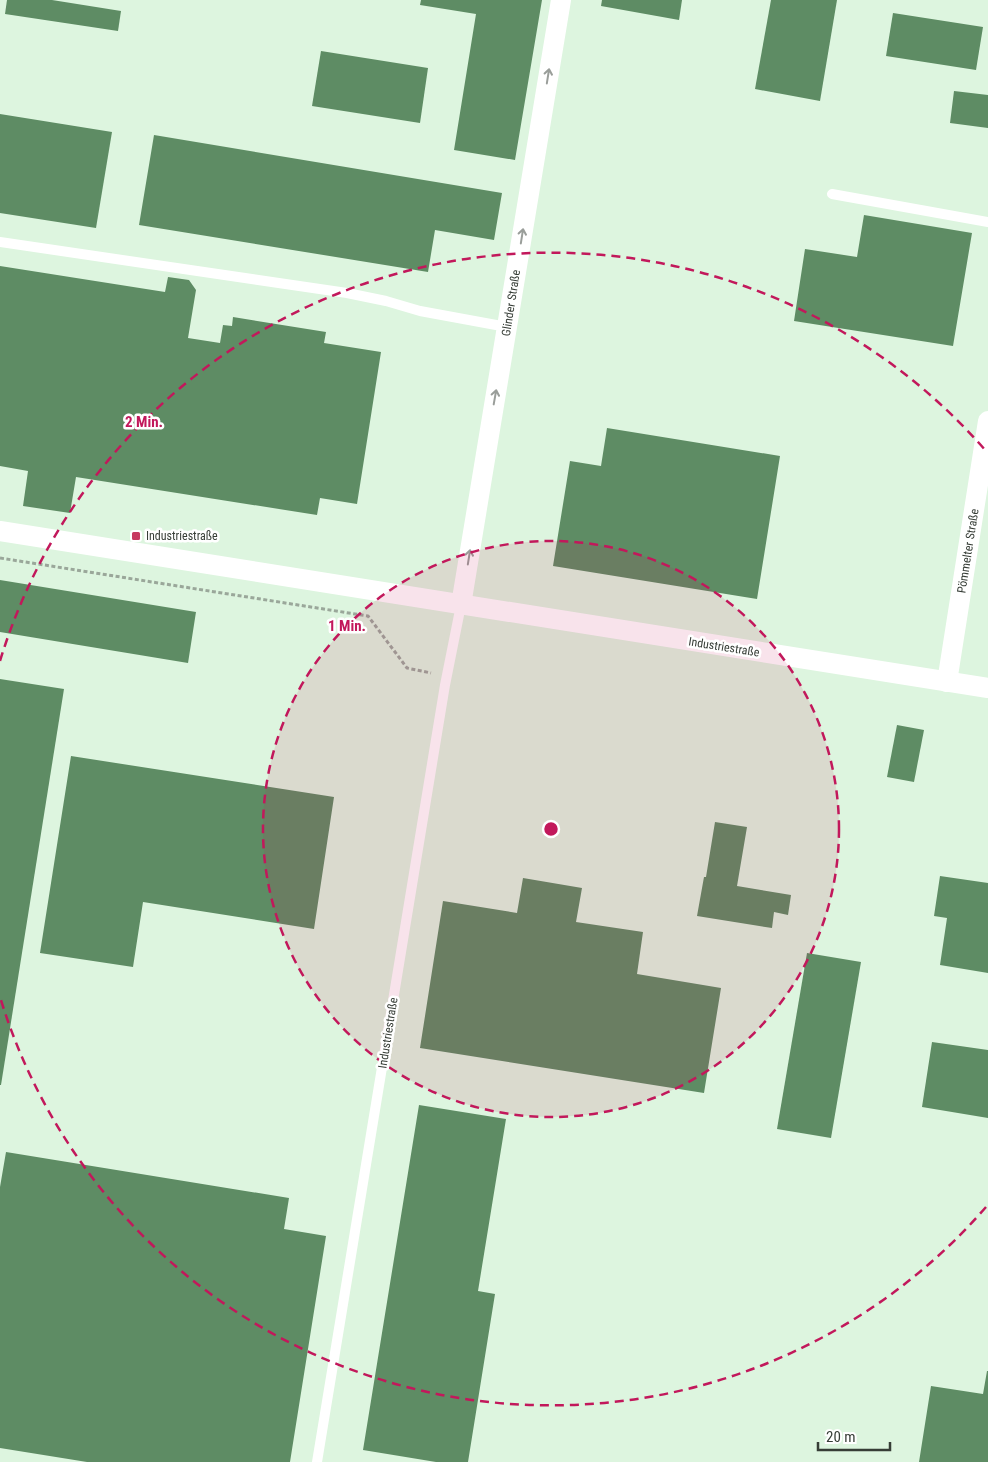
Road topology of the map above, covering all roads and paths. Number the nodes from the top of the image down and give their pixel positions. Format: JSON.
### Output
{"nodes":[{"id":1,"x":561,"y":0,"type":"edge"},
{"id":2,"x":832,"y":194,"type":"dead end"},
{"id":3,"x":988,"y":222,"type":"edge"},
{"id":4,"x":0,"y":242,"type":"edge"},
{"id":5,"x":507,"y":327,"type":"junction"},
{"id":6,"x":988,"y":421,"type":"edge"},
{"id":7,"x":0,"y":532,"type":"edge"},
{"id":8,"x":0,"y":558,"type":"edge"},
{"id":9,"x":461,"y":605,"type":"junction"},
{"id":10,"x":447,"y":676,"type":"junction"},
{"id":11,"x":947,"y":682,"type":"junction"},
{"id":12,"x":988,"y":688,"type":"edge"},
{"id":13,"x":317,"y":1462,"type":"edge"}],
"edges":[{"from":5,"to":1,"type":"street","name":"Glinder Straße","one_way":true},
{"from":2,"to":3,"type":"lane"},
{"from":4,"to":5,"type":"lane"},
{"from":9,"to":5,"type":"street","name":"Glinder Straße","one_way":true},
{"from":6,"to":11,"type":"street","name":"Pömmelter Straße"},
{"from":7,"to":9,"type":"street","name":"Industriestraße"},
{"from":8,"to":10,"type":"path"},
{"from":9,"to":10,"type":"lane","name":"Industriestraße"},
{"from":9,"to":11,"type":"street","name":"Industriestraße"},
{"from":10,"to":13,"type":"lane","name":"Industriestraße"},
{"from":11,"to":12,"type":"street","name":"Industriestraße"}]}
